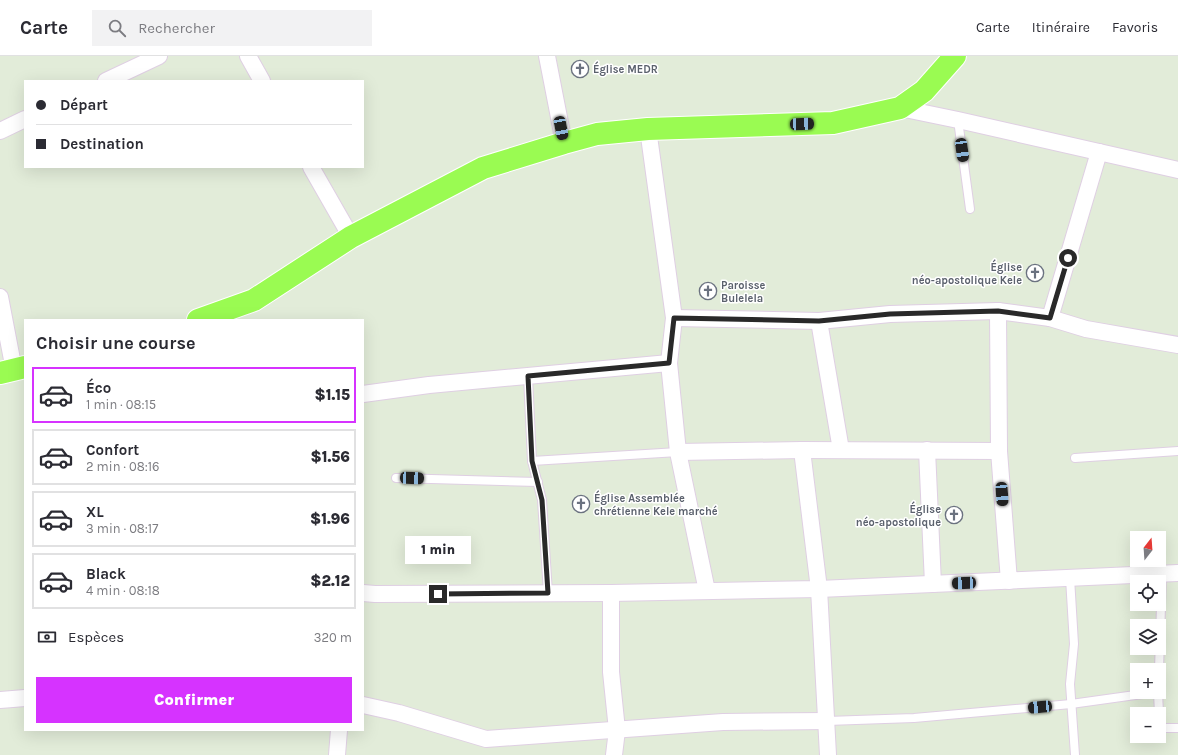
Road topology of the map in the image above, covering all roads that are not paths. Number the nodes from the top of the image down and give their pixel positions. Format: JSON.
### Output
{"nodes":[{"id":1,"x":159,"y":56,"type":"edge"},
{"id":2,"x":248,"y":56,"type":"edge"},
{"id":3,"x":547,"y":56,"type":"edge"},
{"id":4,"x":955,"y":56,"type":"edge"},
{"id":5,"x":108,"y":80,"type":"edge"},
{"id":6,"x":261,"y":80,"type":"edge"},
{"id":7,"x":900,"y":108,"type":"junction"},
{"id":8,"x":24,"y":119,"type":"edge"},
{"id":9,"x":958,"y":120,"type":"junction"},
{"id":10,"x":648,"y":129,"type":"junction"},
{"id":11,"x":0,"y":131,"type":"edge"},
{"id":12,"x":564,"y":143,"type":"junction"},
{"id":13,"x":1099,"y":152,"type":"junction"},
{"id":14,"x":312,"y":168,"type":"edge"},
{"id":15,"x":1178,"y":170,"type":"edge"},
{"id":16,"x":970,"y":210,"type":"dead end"},
{"id":17,"x":351,"y":237,"type":"junction"},
{"id":18,"x":0,"y":297,"type":"edge"},
{"id":19,"x":998,"y":311,"type":"junction"},
{"id":20,"x":674,"y":318,"type":"junction"},
{"id":21,"x":1050,"y":318,"type":"junction"},
{"id":22,"x":201,"y":319,"type":"edge"},
{"id":23,"x":819,"y":321,"type":"junction"},
{"id":24,"x":1178,"y":345,"type":"edge"},
{"id":25,"x":669,"y":363,"type":"junction"},
{"id":26,"x":13,"y":370,"type":"edge"},
{"id":27,"x":528,"y":376,"type":"junction"},
{"id":28,"x":364,"y":394,"type":"edge"},
{"id":29,"x":802,"y":450,"type":"junction"},
{"id":30,"x":841,"y":450,"type":"junction"},
{"id":31,"x":927,"y":450,"type":"junction"},
{"id":32,"x":999,"y":451,"type":"junction"},
{"id":33,"x":1178,"y":451,"type":"edge"},
{"id":34,"x":678,"y":452,"type":"junction"},
{"id":35,"x":1075,"y":458,"type":"dead end"},
{"id":36,"x":532,"y":461,"type":"junction"},
{"id":37,"x":396,"y":478,"type":"dead end"},
{"id":38,"x":538,"y":482,"type":"junction"},
{"id":39,"x":1178,"y":572,"type":"edge"},
{"id":40,"x":1162,"y":573,"type":"junction"},
{"id":41,"x":1070,"y":578,"type":"junction"},
{"id":42,"x":1009,"y":581,"type":"junction"},
{"id":43,"x":933,"y":584,"type":"junction"},
{"id":44,"x":819,"y":589,"type":"junction"},
{"id":45,"x":707,"y":591,"type":"junction"},
{"id":46,"x":364,"y":593,"type":"edge"},
{"id":47,"x":548,"y":593,"type":"junction"},
{"id":48,"x":611,"y":593,"type":"junction"},
{"id":49,"x":1159,"y":663,"type":"edge"},
{"id":50,"x":1130,"y":696,"type":"edge"},
{"id":51,"x":24,"y":698,"type":"edge"},
{"id":52,"x":0,"y":700,"type":"edge"},
{"id":53,"x":1071,"y":704,"type":"junction"},
{"id":54,"x":364,"y":705,"type":"edge"},
{"id":55,"x":827,"y":721,"type":"junction"},
{"id":56,"x":1166,"y":728,"type":"edge"},
{"id":57,"x":1178,"y":728,"type":"edge"},
{"id":58,"x":616,"y":730,"type":"junction"},
{"id":59,"x":339,"y":731,"type":"edge"},
{"id":60,"x":337,"y":755,"type":"edge"},
{"id":61,"x":614,"y":755,"type":"edge"},
{"id":62,"x":828,"y":755,"type":"edge"},
{"id":63,"x":1075,"y":755,"type":"edge"}],
"edges":[{"from":1,"to":5,"type":"street"},
{"from":2,"to":6,"type":"street"},
{"from":3,"to":12,"type":"street"},
{"from":4,"to":7,"type":"highway"},
{"from":7,"to":9,"type":"street"},
{"from":7,"to":10,"type":"highway"},
{"from":8,"to":11,"type":"street"},
{"from":9,"to":13,"type":"street"},
{"from":9,"to":16,"type":"lane"},
{"from":10,"to":12,"type":"highway"},
{"from":10,"to":20,"type":"street"},
{"from":12,"to":17,"type":"highway"},
{"from":13,"to":15,"type":"street"},
{"from":13,"to":21,"type":"street"},
{"from":14,"to":17,"type":"street"},
{"from":17,"to":22,"type":"highway"},
{"from":18,"to":26,"type":"street"},
{"from":19,"to":21,"type":"street"},
{"from":19,"to":23,"type":"street"},
{"from":19,"to":32,"type":"street"},
{"from":20,"to":23,"type":"street"},
{"from":20,"to":25,"type":"street"},
{"from":21,"to":24,"type":"street"},
{"from":23,"to":30,"type":"street"},
{"from":25,"to":27,"type":"street"},
{"from":25,"to":34,"type":"street"},
{"from":27,"to":28,"type":"street"},
{"from":27,"to":36,"type":"lane"},
{"from":29,"to":30,"type":"street"},
{"from":29,"to":34,"type":"street"},
{"from":29,"to":44,"type":"street"},
{"from":30,"to":31,"type":"street"},
{"from":31,"to":32,"type":"street"},
{"from":31,"to":43,"type":"street"},
{"from":32,"to":42,"type":"street"},
{"from":33,"to":35,"type":"lane"},
{"from":34,"to":36,"type":"lane"},
{"from":34,"to":45,"type":"street"},
{"from":36,"to":38,"type":"lane"},
{"from":37,"to":38,"type":"lane"},
{"from":38,"to":47,"type":"lane"},
{"from":39,"to":40,"type":"street"},
{"from":40,"to":41,"type":"street"},
{"from":40,"to":49,"type":"lane"},
{"from":41,"to":42,"type":"street"},
{"from":41,"to":53,"type":"lane"},
{"from":42,"to":43,"type":"street"},
{"from":43,"to":44,"type":"street"},
{"from":44,"to":45,"type":"street"},
{"from":44,"to":55,"type":"street"},
{"from":45,"to":48,"type":"street"},
{"from":46,"to":47,"type":"street"},
{"from":47,"to":48,"type":"street"},
{"from":48,"to":58,"type":"street"},
{"from":50,"to":53,"type":"lane"},
{"from":51,"to":52,"type":"street"},
{"from":53,"to":55,"type":"lane"},
{"from":53,"to":63,"type":"lane"},
{"from":54,"to":58,"type":"street"},
{"from":55,"to":58,"type":"street"},
{"from":55,"to":62,"type":"street"},
{"from":56,"to":57,"type":"lane"},
{"from":58,"to":61,"type":"street"},
{"from":59,"to":60,"type":"street"}]}
